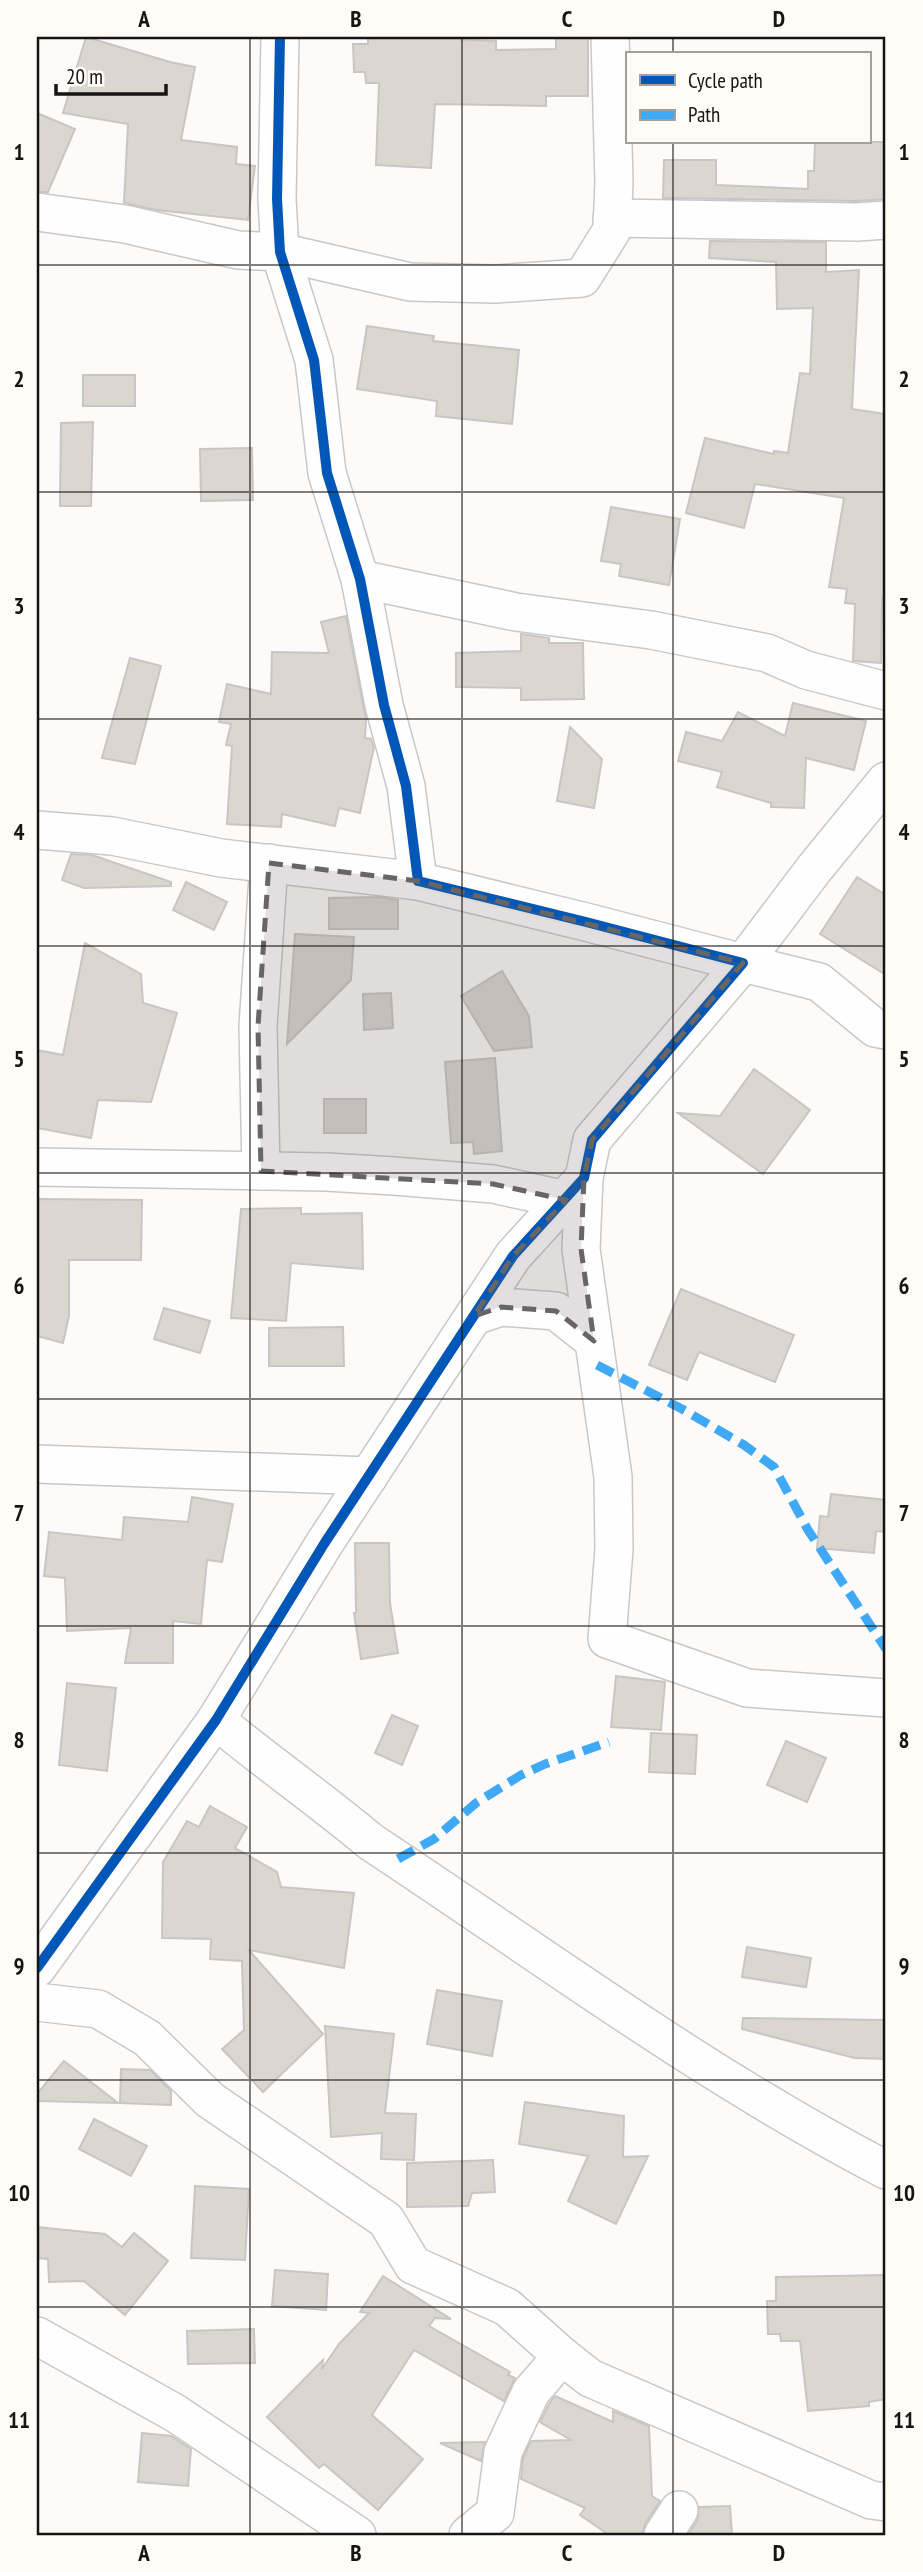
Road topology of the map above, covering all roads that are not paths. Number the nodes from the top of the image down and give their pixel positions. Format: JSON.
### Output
{"nodes":[{"id":1,"x":280,"y":37,"type":"edge"},
{"id":2,"x":610,"y":37,"type":"edge"},
{"id":3,"x":37,"y":212,"type":"edge"},
{"id":4,"x":612,"y":218,"type":"junction"},
{"id":5,"x":886,"y":220,"type":"edge"},
{"id":6,"x":280,"y":253,"type":"junction"},
{"id":7,"x":360,"y":579,"type":"junction"},
{"id":8,"x":886,"y":691,"type":"edge"},
{"id":9,"x":886,"y":780,"type":"edge"},
{"id":10,"x":37,"y":830,"type":"edge"},
{"id":11,"x":269,"y":863,"type":"junction"},
{"id":12,"x":418,"y":881,"type":"junction"},
{"id":13,"x":743,"y":963,"type":"junction"},
{"id":14,"x":886,"y":1030,"type":"edge"},
{"id":15,"x":37,"y":1167,"type":"edge"},
{"id":16,"x":261,"y":1171,"type":"junction"},
{"id":17,"x":575,"y":1189,"type":"junction"},
{"id":18,"x":474,"y":1316,"type":"junction"},
{"id":19,"x":594,"y":1341,"type":"junction"},
{"id":20,"x":37,"y":1464,"type":"edge"},
{"id":21,"x":369,"y":1476,"type":"junction"},
{"id":22,"x":886,"y":1698,"type":"edge"},
{"id":23,"x":216,"y":1720,"type":"junction"},
{"id":24,"x":37,"y":1968,"type":"edge"},
{"id":25,"x":37,"y":2002,"type":"edge"},
{"id":26,"x":886,"y":2170,"type":"edge"},
{"id":27,"x":37,"y":2336,"type":"edge"},
{"id":28,"x":562,"y":2356,"type":"junction"},
{"id":29,"x":886,"y":2502,"type":"edge"},
{"id":30,"x":357,"y":2535,"type":"edge"},
{"id":31,"x":468,"y":2535,"type":"edge"}],
"edges":[{"from":1,"to":6,"type":"street"},
{"from":2,"to":4,"type":"street"},
{"from":3,"to":6,"type":"street"},
{"from":4,"to":5,"type":"street"},
{"from":4,"to":6,"type":"street"},
{"from":6,"to":7,"type":"street"},
{"from":7,"to":8,"type":"street"},
{"from":7,"to":12,"type":"street"},
{"from":9,"to":13,"type":"street"},
{"from":10,"to":11,"type":"street"},
{"from":11,"to":12,"type":"street"},
{"from":11,"to":16,"type":"street"},
{"from":12,"to":13,"type":"street"},
{"from":13,"to":14,"type":"street"},
{"from":13,"to":17,"type":"street"},
{"from":15,"to":16,"type":"street"},
{"from":16,"to":17,"type":"street"},
{"from":17,"to":18,"type":"street"},
{"from":17,"to":19,"type":"street"},
{"from":18,"to":19,"type":"street"},
{"from":18,"to":21,"type":"street"},
{"from":19,"to":22,"type":"street"},
{"from":20,"to":21,"type":"street"},
{"from":21,"to":23,"type":"street"},
{"from":23,"to":24,"type":"street"},
{"from":23,"to":26,"type":"street"},
{"from":25,"to":28,"type":"street"},
{"from":27,"to":30,"type":"street"},
{"from":28,"to":29,"type":"street"},
{"from":28,"to":31,"type":"street"}]}
